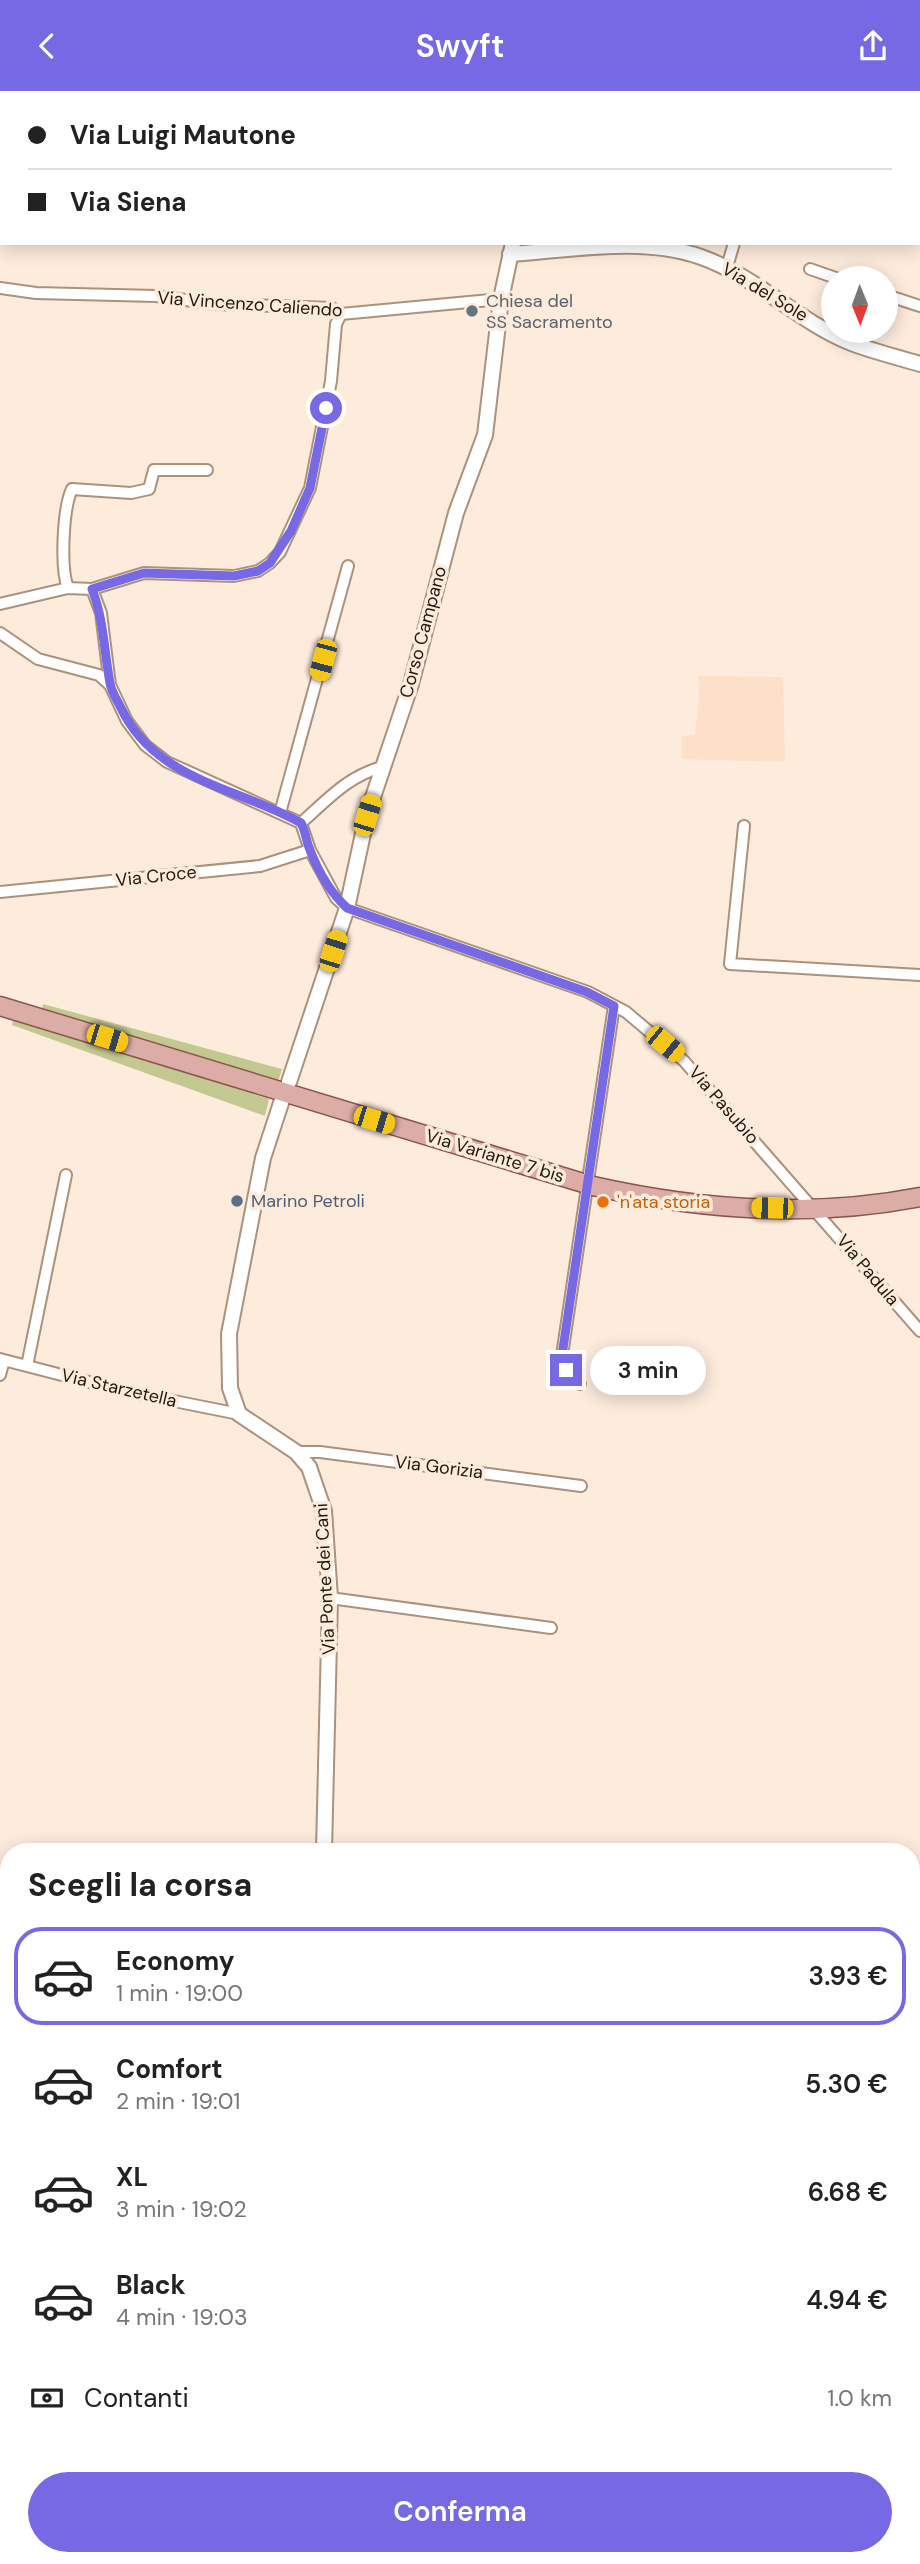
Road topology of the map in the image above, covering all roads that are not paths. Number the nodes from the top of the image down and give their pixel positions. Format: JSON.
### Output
{"nodes":[{"id":1,"x":616,"y":245,"type":"edge"},
{"id":2,"x":733,"y":245,"type":"edge"},
{"id":3,"x":512,"y":249,"type":"edge"},
{"id":4,"x":727,"y":267,"type":"junction"},
{"id":5,"x":810,"y":269,"type":"dead end"},
{"id":6,"x":821,"y":273,"type":"edge"},
{"id":7,"x":0,"y":288,"type":"edge"},
{"id":8,"x":501,"y":299,"type":"junction"},
{"id":9,"x":898,"y":299,"type":"edge"},
{"id":10,"x":920,"y":306,"type":"edge"},
{"id":11,"x":341,"y":314,"type":"junction"},
{"id":12,"x":920,"y":364,"type":"edge"},
{"id":13,"x":207,"y":470,"type":"dead end"},
{"id":14,"x":348,"y":566,"type":"dead end"},
{"id":15,"x":68,"y":588,"type":"junction"},
{"id":16,"x":92,"y":589,"type":"junction"},
{"id":17,"x":0,"y":604,"type":"edge"},
{"id":18,"x":0,"y":633,"type":"edge"},
{"id":19,"x":110,"y":685,"type":"junction"},
{"id":20,"x":382,"y":767,"type":"junction"},
{"id":21,"x":281,"y":813,"type":"junction"},
{"id":22,"x":301,"y":823,"type":"junction"},
{"id":23,"x":744,"y":826,"type":"dead end"},
{"id":24,"x":310,"y":850,"type":"junction"},
{"id":25,"x":0,"y":893,"type":"edge"},
{"id":26,"x":347,"y":908,"type":"junction"},
{"id":27,"x":920,"y":975,"type":"edge"},
{"id":28,"x":0,"y":1006,"type":"edge"},
{"id":29,"x":614,"y":1006,"type":"junction"},
{"id":30,"x":289,"y":1083,"type":"dead end"},
{"id":31,"x":282,"y":1100,"type":"dead end"},
{"id":32,"x":66,"y":1175,"type":"dead end"},
{"id":33,"x":588,"y":1185,"type":"junction"},
{"id":34,"x":920,"y":1196,"type":"edge"},
{"id":35,"x":816,"y":1209,"type":"junction"},
{"id":36,"x":920,"y":1331,"type":"edge"},
{"id":37,"x":2,"y":1360,"type":"edge"},
{"id":38,"x":26,"y":1366,"type":"junction"},
{"id":39,"x":0,"y":1375,"type":"edge"},
{"id":40,"x":580,"y":1384,"type":"dead end"},
{"id":41,"x":239,"y":1414,"type":"junction"},
{"id":42,"x":296,"y":1452,"type":"junction"},
{"id":43,"x":582,"y":1486,"type":"dead end"},
{"id":44,"x":330,"y":1598,"type":"junction"},
{"id":45,"x":551,"y":1628,"type":"dead end"},
{"id":46,"x":325,"y":1843,"type":"edge"}],
"edges":[{"from":1,"to":3,"type":"street","name":"Via del Sole"},
{"from":1,"to":4,"type":"street","name":"Via del Sole"},
{"from":2,"to":4,"type":"street"},
{"from":3,"to":8,"type":"street","name":"Corso Campano"},
{"from":4,"to":12,"type":"street","name":"Via del Sole"},
{"from":5,"to":6,"type":"street"},
{"from":7,"to":11,"type":"street","name":"Via Vincenzo Caliendo"},
{"from":8,"to":11,"type":"street","name":"Via Vincenzo Caliendo"},
{"from":8,"to":20,"type":"street","name":"Corso Campano"},
{"from":9,"to":10,"type":"street"},
{"from":11,"to":16,"type":"street"},
{"from":13,"to":15,"type":"street"},
{"from":14,"to":21,"type":"street"},
{"from":15,"to":16,"type":"street"},
{"from":15,"to":17,"type":"street"},
{"from":16,"to":19,"type":"street"},
{"from":18,"to":19,"type":"street"},
{"from":19,"to":21,"type":"street"},
{"from":20,"to":22,"type":"street"},
{"from":20,"to":26,"type":"street","name":"Corso Campano"},
{"from":21,"to":22,"type":"street"},
{"from":22,"to":24,"type":"street"},
{"from":23,"to":27,"type":"street"},
{"from":24,"to":25,"type":"street","name":"Via Croce"},
{"from":24,"to":26,"type":"street"},
{"from":26,"to":29,"type":"street","name":"Via Pasubio"},
{"from":26,"to":30,"type":"street","name":"Corso Campano"},
{"from":28,"to":33,"type":"main road","name":"Via Variante 7 bis"},
{"from":29,"to":33,"type":"street"},
{"from":29,"to":35,"type":"street","name":"Via Pasubio"},
{"from":31,"to":41,"type":"street"},
{"from":32,"to":38,"type":"street"},
{"from":33,"to":35,"type":"main road","name":"Via Variante 7 bis"},
{"from":33,"to":40,"type":"street"},
{"from":34,"to":35,"type":"main road","name":"Via Variante 7 bis"},
{"from":35,"to":36,"type":"street","name":"Via Padula"},
{"from":37,"to":38,"type":"street","name":"Via Starzetella"},
{"from":37,"to":39,"type":"street"},
{"from":38,"to":41,"type":"street","name":"Via Starzetella"},
{"from":41,"to":42,"type":"street","name":"Via Ponte dei Cani"},
{"from":42,"to":43,"type":"street","name":"Via Gorizia"},
{"from":42,"to":44,"type":"street","name":"Via Ponte dei Cani"},
{"from":44,"to":45,"type":"street"},
{"from":44,"to":46,"type":"street","name":"Via Ponte dei Cani"}]}
